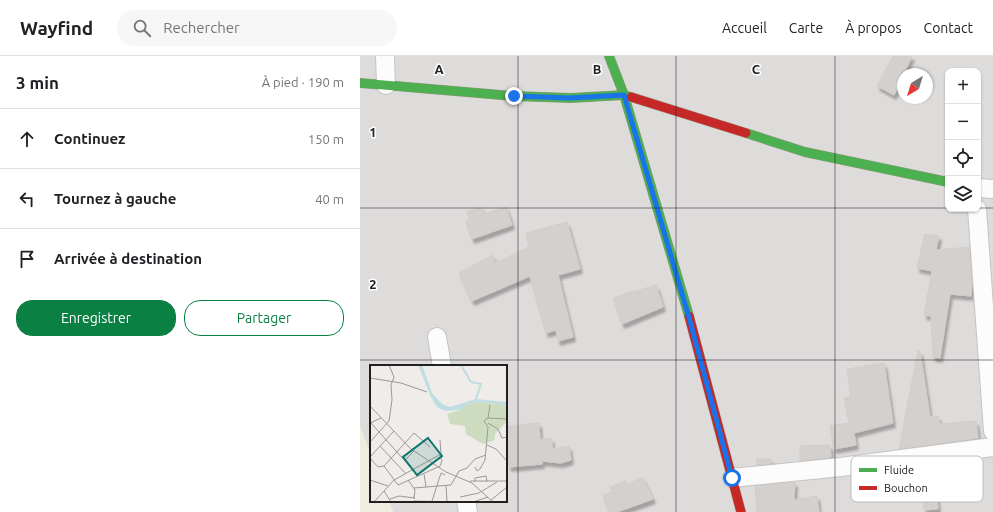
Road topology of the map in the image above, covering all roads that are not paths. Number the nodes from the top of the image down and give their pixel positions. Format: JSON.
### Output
{"nodes":[{"id":1,"x":385,"y":56,"type":"edge"},
{"id":2,"x":609,"y":56,"type":"edge"},
{"id":3,"x":360,"y":83,"type":"edge"},
{"id":4,"x":386,"y":85,"type":"junction"},
{"id":5,"x":624,"y":95,"type":"junction"},
{"id":6,"x":945,"y":181,"type":"edge"},
{"id":7,"x":981,"y":188,"type":"edge"},
{"id":8,"x":993,"y":189,"type":"edge"},
{"id":9,"x":977,"y":212,"type":"edge"},
{"id":10,"x":437,"y":336,"type":"dead end"},
{"id":11,"x":442,"y":365,"type":"edge"},
{"id":12,"x":993,"y":431,"type":"edge"},
{"id":13,"x":993,"y":447,"type":"edge"},
{"id":14,"x":925,"y":456,"type":"edge"},
{"id":15,"x":851,"y":466,"type":"edge"},
{"id":16,"x":732,"y":478,"type":"junction"},
{"id":17,"x":466,"y":502,"type":"edge"},
{"id":18,"x":468,"y":512,"type":"edge"},
{"id":19,"x":741,"y":512,"type":"edge"}],
"edges":[{"from":1,"to":4,"type":"street"},
{"from":2,"to":5,"type":"street"},
{"from":3,"to":4,"type":"street"},
{"from":4,"to":5,"type":"street"},
{"from":5,"to":6,"type":"street"},
{"from":5,"to":16,"type":"street"},
{"from":7,"to":8,"type":"street"},
{"from":9,"to":12,"type":"street"},
{"from":10,"to":11,"type":"street"},
{"from":13,"to":14,"type":"street"},
{"from":15,"to":16,"type":"street"},
{"from":16,"to":19,"type":"street"},
{"from":17,"to":18,"type":"street"}]}
